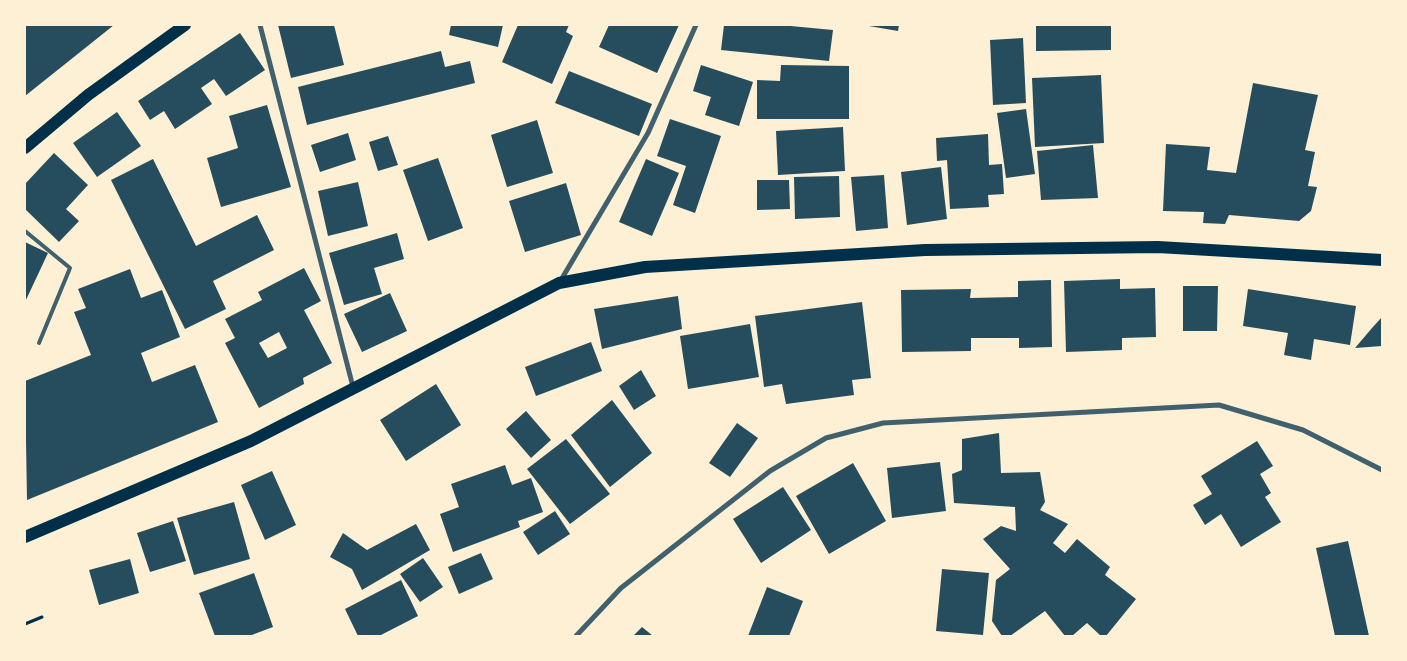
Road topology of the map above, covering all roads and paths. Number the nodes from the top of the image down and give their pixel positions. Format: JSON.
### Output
{"nodes":[{"id":1,"x":185,"y":25,"type":"edge"},
{"id":2,"x":260,"y":25,"type":"edge"},
{"id":3,"x":696,"y":25,"type":"edge"},
{"id":4,"x":25,"y":148,"type":"edge"},
{"id":5,"x":25,"y":231,"type":"edge"},
{"id":6,"x":1382,"y":260,"type":"edge"},
{"id":7,"x":559,"y":283,"type":"junction"},
{"id":8,"x":39,"y":342,"type":"dead end"},
{"id":9,"x":353,"y":388,"type":"junction"},
{"id":10,"x":1382,"y":470,"type":"edge"},
{"id":11,"x":25,"y":536,"type":"edge"},
{"id":12,"x":42,"y":617,"type":"dead end"},
{"id":13,"x":25,"y":624,"type":"edge"},
{"id":14,"x":576,"y":636,"type":"edge"}],
"edges":[{"from":1,"to":4,"type":"main road"},
{"from":2,"to":9,"type":"street"},
{"from":3,"to":7,"type":"street"},
{"from":5,"to":8,"type":"lane"},
{"from":6,"to":7,"type":"main road"},
{"from":7,"to":9,"type":"main road"},
{"from":9,"to":11,"type":"main road"},
{"from":10,"to":14,"type":"street"},
{"from":12,"to":13,"type":"path"}]}
